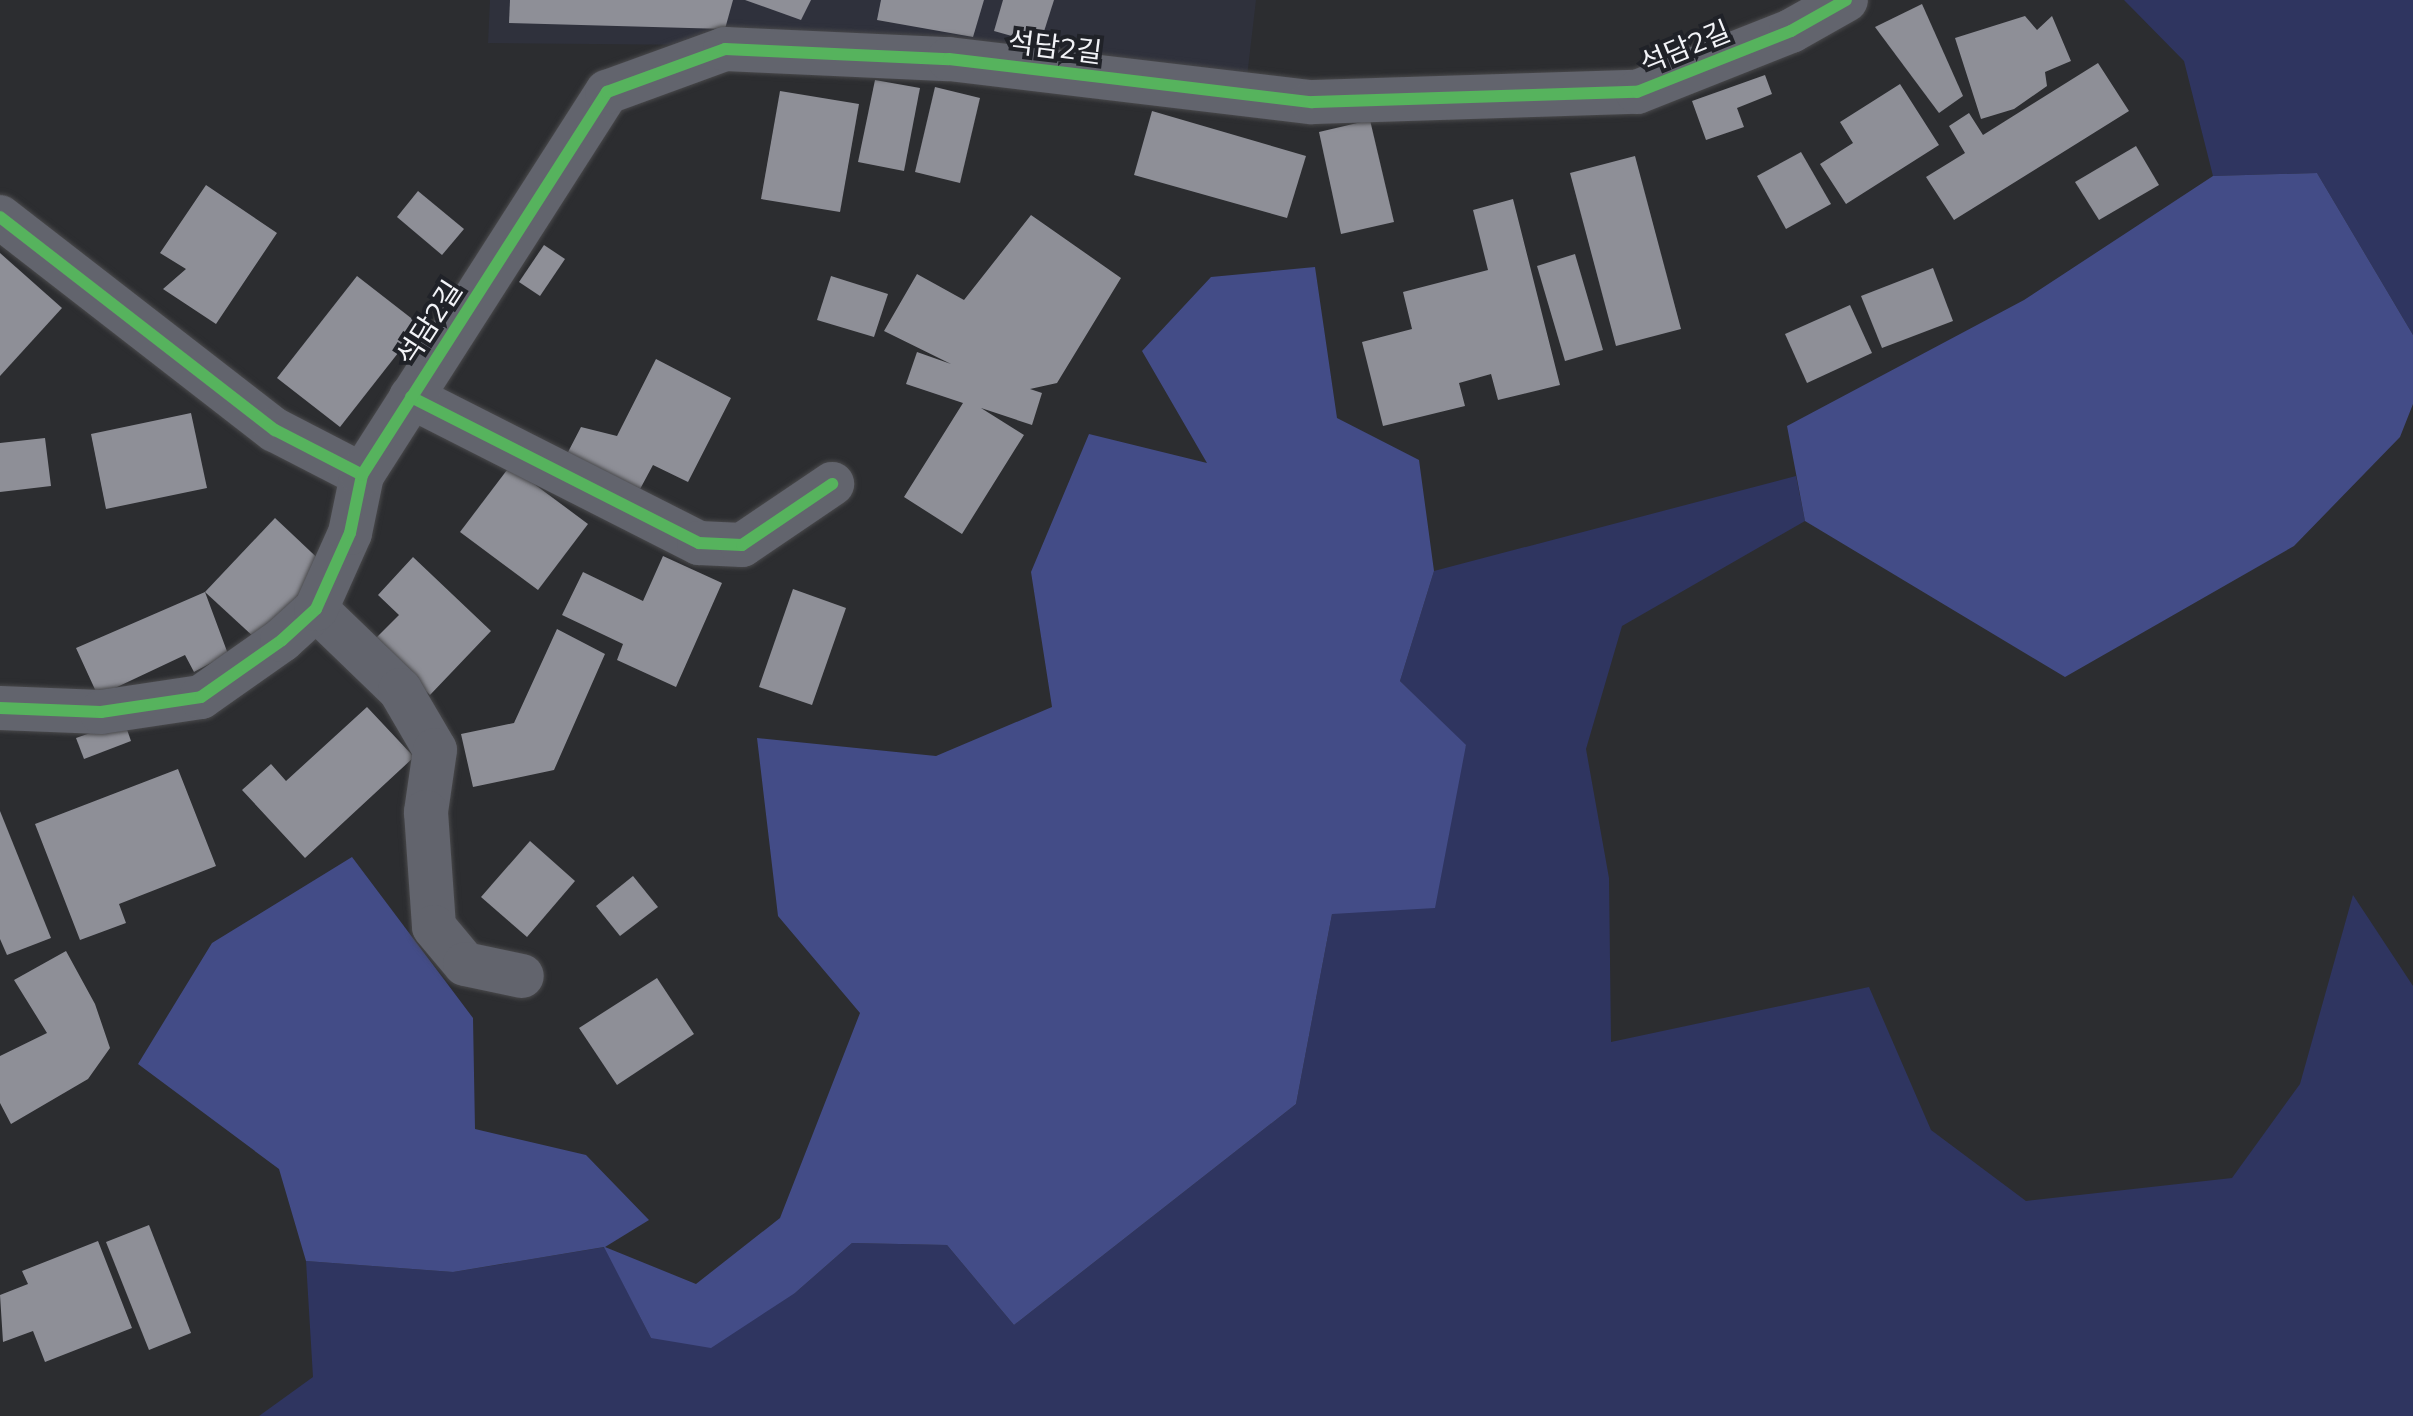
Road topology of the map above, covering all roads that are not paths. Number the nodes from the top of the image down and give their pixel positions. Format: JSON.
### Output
{"nodes":[{"id":1,"x":1846,"y":0,"type":"edge"},
{"id":2,"x":0,"y":217,"type":"edge"},
{"id":3,"x":411,"y":397,"type":"junction"},
{"id":4,"x":362,"y":475,"type":"junction"},
{"id":5,"x":832,"y":484,"type":"dead end"},
{"id":6,"x":316,"y":609,"type":"junction"},
{"id":7,"x":0,"y":708,"type":"edge"},
{"id":8,"x":522,"y":976,"type":"dead end"}],
"edges":[{"from":1,"to":3,"type":"street","name":"석담2길"},
{"from":2,"to":4,"type":"street"},
{"from":3,"to":4,"type":"street","name":"석담2길"},
{"from":3,"to":5,"type":"street","name":"석담2길"},
{"from":4,"to":6,"type":"street","name":"석담2길"},
{"from":6,"to":7,"type":"street","name":"석담2길"},
{"from":6,"to":8,"type":"street"}]}
